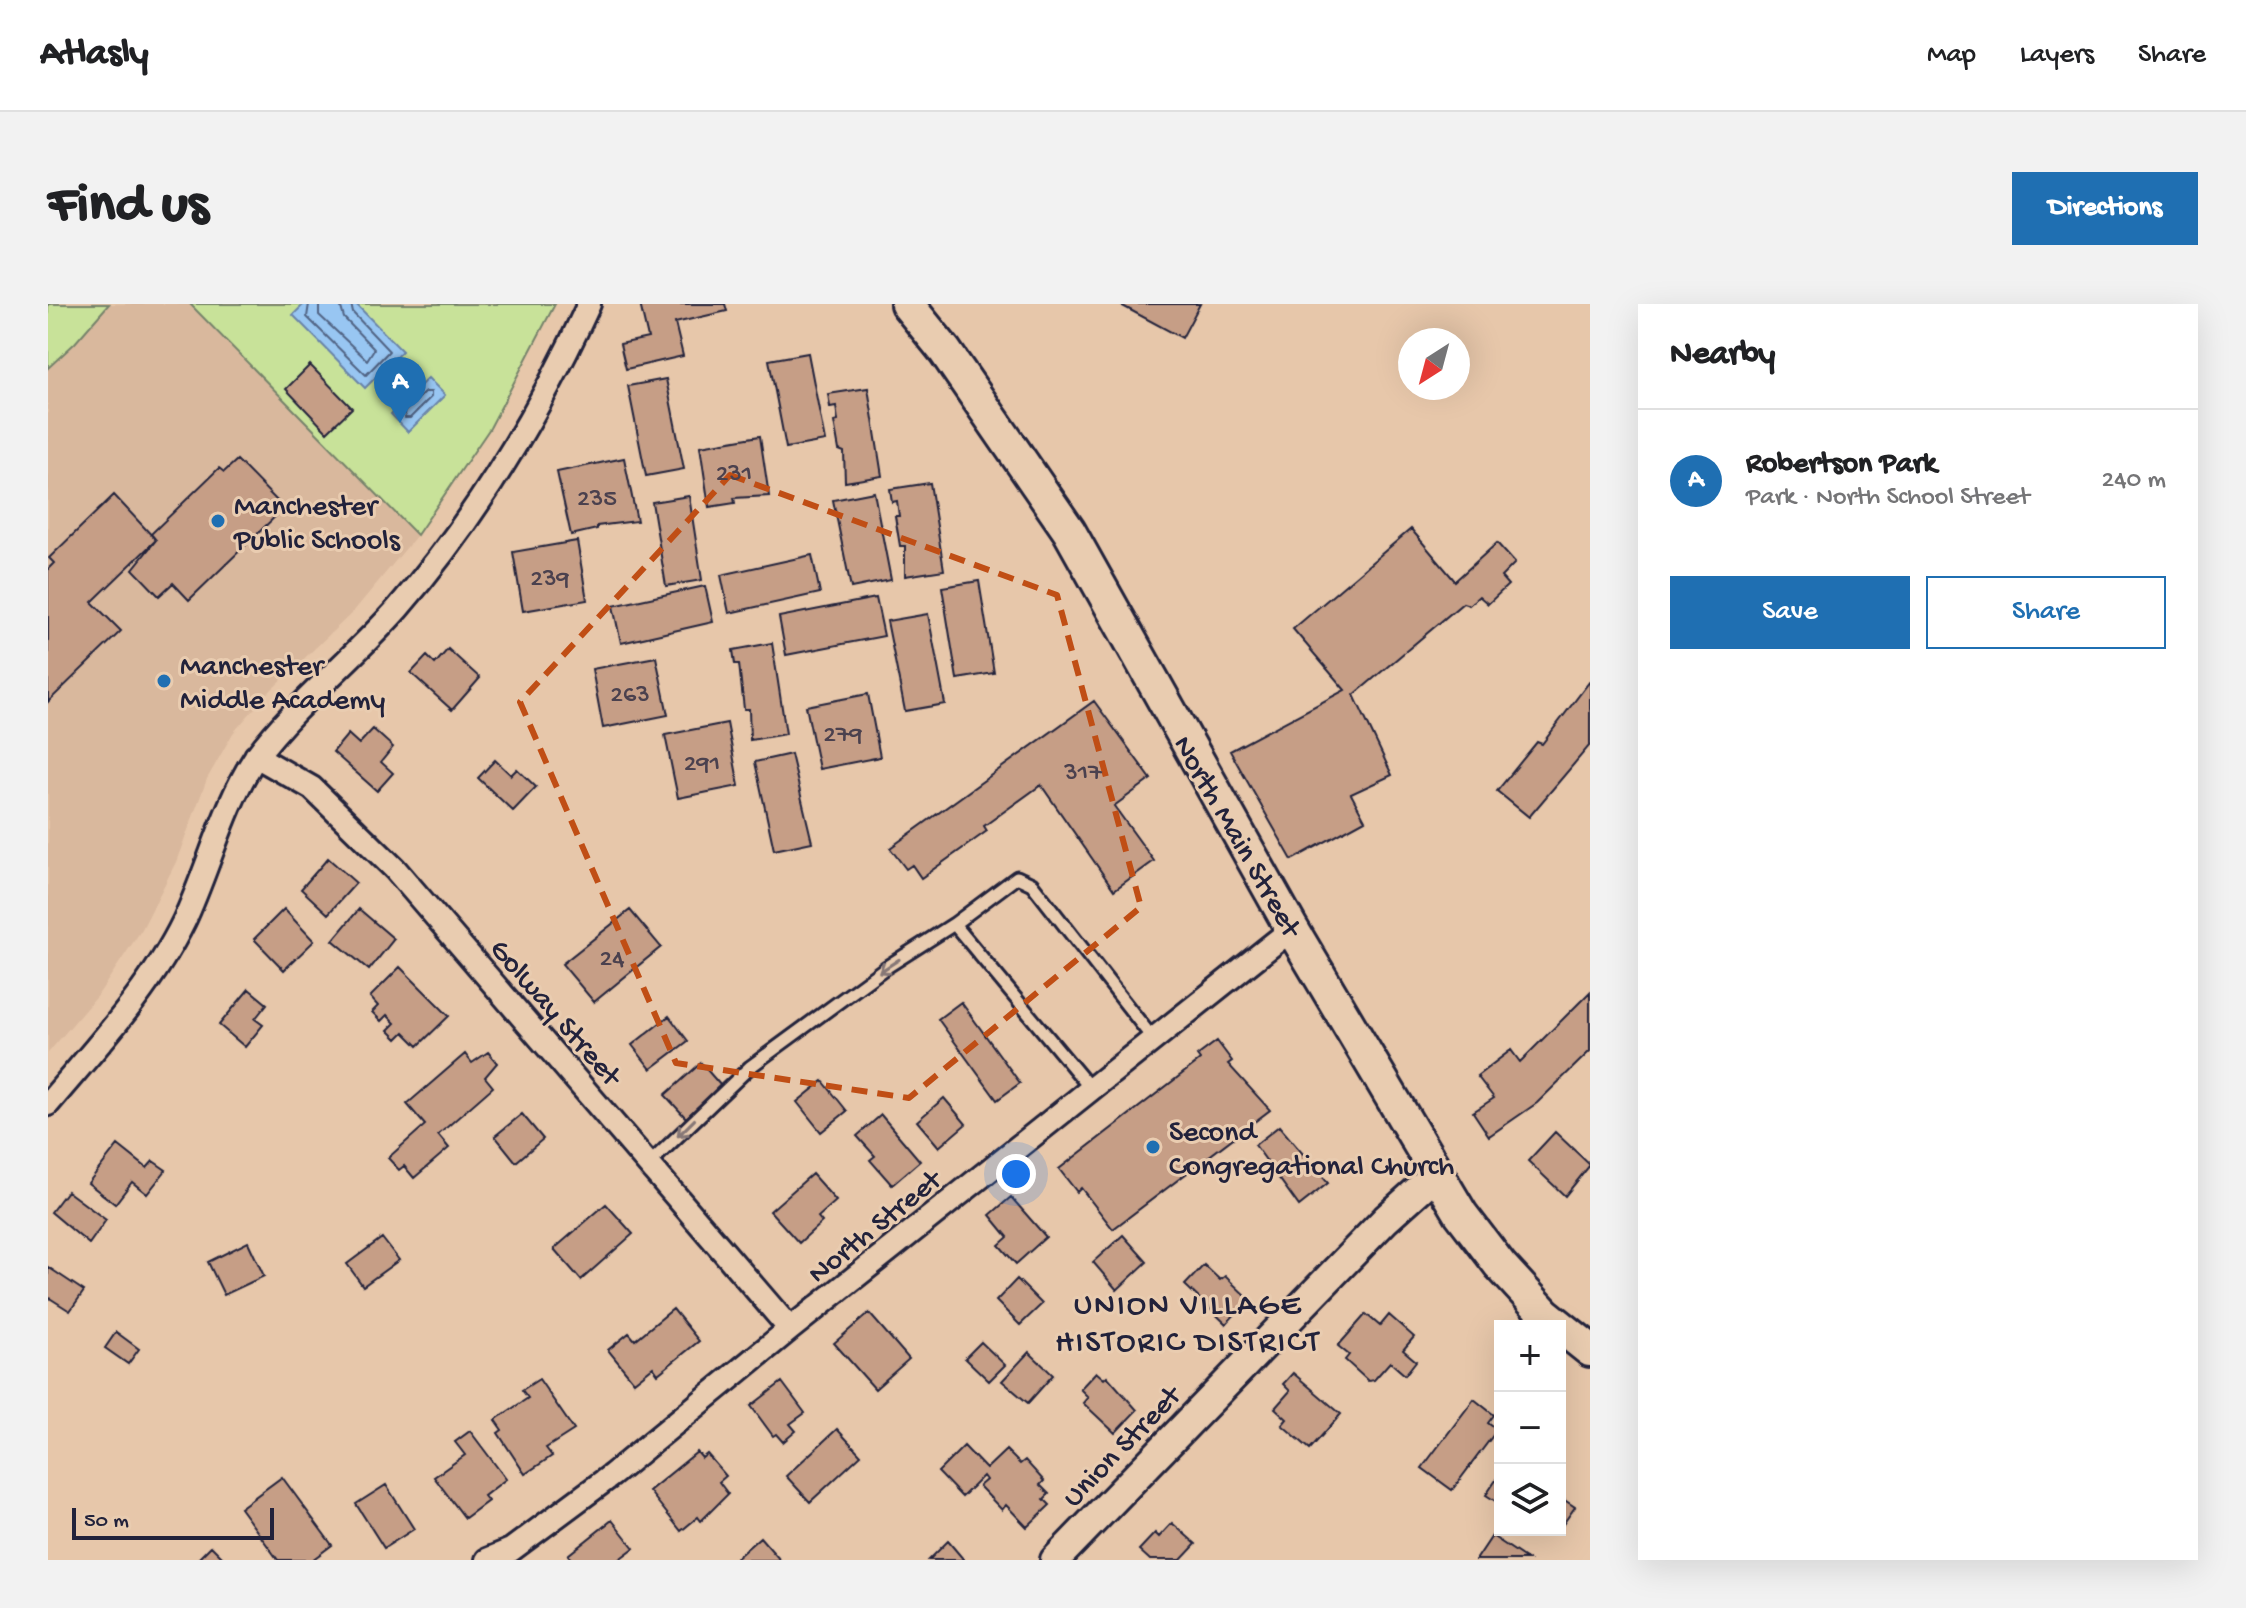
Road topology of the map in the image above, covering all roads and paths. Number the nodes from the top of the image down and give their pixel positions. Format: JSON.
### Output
{"nodes":[{"id":1,"x":589,"y":304,"type":"edge"},
{"id":2,"x":907,"y":304,"type":"edge"},
{"id":3,"x":256,"y":756,"type":"junction"},
{"id":4,"x":954,"y":924,"type":"junction"},
{"id":5,"x":1292,"y":929,"type":"junction"},
{"id":6,"x":1154,"y":1040,"type":"junction"},
{"id":7,"x":1091,"y":1089,"type":"junction"},
{"id":8,"x":48,"y":1104,"type":"edge"},
{"id":9,"x":649,"y":1164,"type":"junction"},
{"id":10,"x":1436,"y":1174,"type":"junction"},
{"id":11,"x":790,"y":1329,"type":"junction"},
{"id":12,"x":1590,"y":1350,"type":"edge"},
{"id":13,"x":516,"y":1555,"type":"edge"},
{"id":14,"x":487,"y":1560,"type":"edge"},
{"id":15,"x":1055,"y":1560,"type":"edge"}],
"edges":[{"from":1,"to":3,"type":"street"},
{"from":2,"to":5,"type":"main road","name":"North Main Street"},
{"from":3,"to":8,"type":"street"},
{"from":3,"to":9,"type":"street","name":"Golway Street"},
{"from":4,"to":6,"type":"lane"},
{"from":4,"to":7,"type":"lane"},
{"from":4,"to":9,"type":"lane","one_way":true},
{"from":5,"to":6,"type":"street","name":"North Street"},
{"from":5,"to":10,"type":"main road","name":"North Main Street"},
{"from":6,"to":7,"type":"street","name":"North Street"},
{"from":7,"to":11,"type":"street","name":"North Street"},
{"from":9,"to":11,"type":"street","name":"Golway Street"},
{"from":10,"to":12,"type":"main road","name":"North Main Street"},
{"from":10,"to":15,"type":"street","name":"Union Street"},
{"from":11,"to":13,"type":"street","name":"North Street"},
{"from":13,"to":14,"type":"street","name":"North Street"}]}
